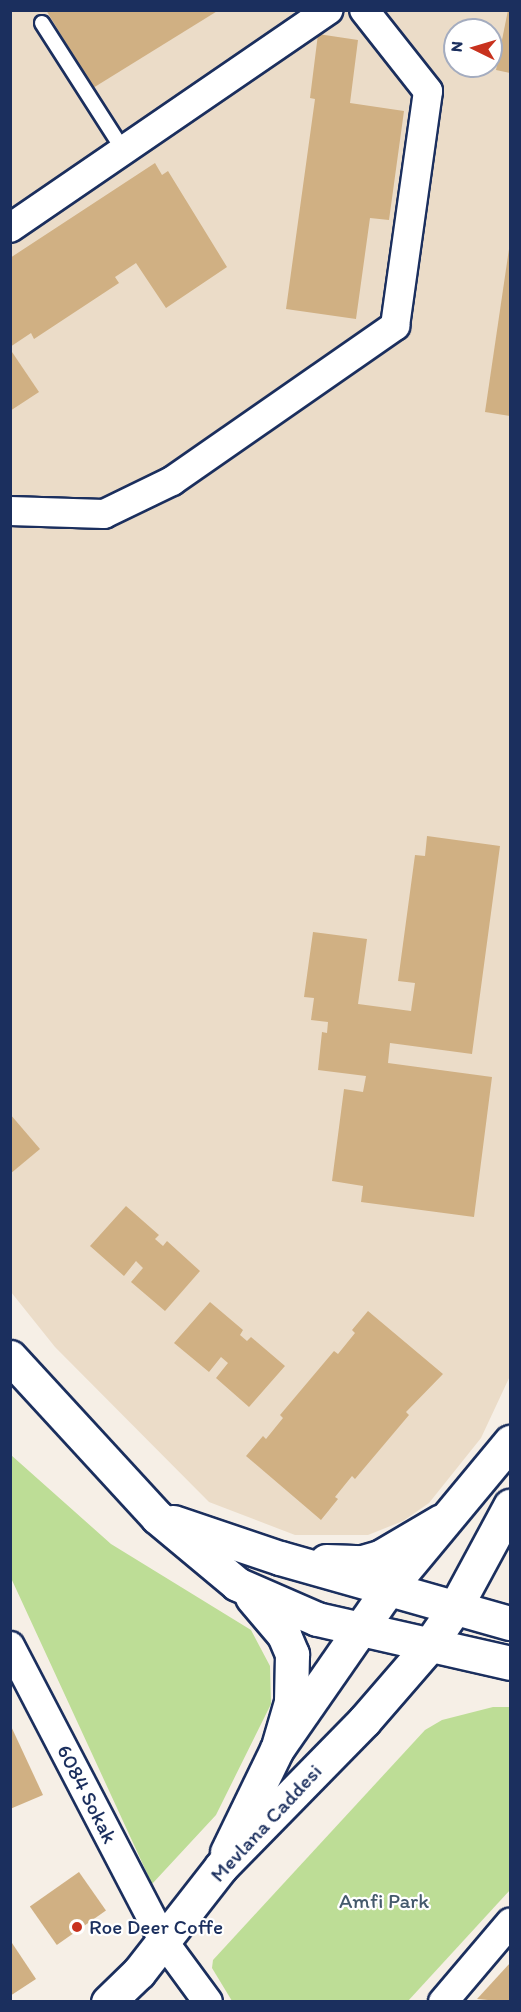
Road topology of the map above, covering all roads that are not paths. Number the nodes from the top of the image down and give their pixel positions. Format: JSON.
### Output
{"nodes":[{"id":1,"x":328,"y":10,"type":"edge"},
{"id":2,"x":364,"y":10,"type":"edge"},
{"id":3,"x":42,"y":23,"type":"dead end"},
{"id":4,"x":124,"y":151,"type":"junction"},
{"id":5,"x":10,"y":228,"type":"edge"},
{"id":6,"x":10,"y":511,"type":"edge"},
{"id":7,"x":10,"y":1357,"type":"edge"},
{"id":8,"x":510,"y":1442,"type":"edge"},
{"id":9,"x":510,"y":1506,"type":"edge"},
{"id":10,"x":157,"y":1517,"type":"junction"},
{"id":11,"x":444,"y":1519,"type":"junction"},
{"id":12,"x":280,"y":1558,"type":"junction"},
{"id":13,"x":237,"y":1584,"type":"junction"},
{"id":14,"x":389,"y":1588,"type":"junction"},
{"id":15,"x":456,"y":1606,"type":"junction"},
{"id":16,"x":510,"y":1623,"type":"edge"},
{"id":17,"x":361,"y":1630,"type":"junction"},
{"id":18,"x":10,"y":1646,"type":"edge"},
{"id":19,"x":428,"y":1647,"type":"junction"},
{"id":20,"x":510,"y":1663,"type":"edge"},
{"id":21,"x":277,"y":1749,"type":"junction"},
{"id":22,"x":221,"y":1867,"type":"junction"},
{"id":23,"x":510,"y":1923,"type":"edge"},
{"id":24,"x":164,"y":1942,"type":"junction"},
{"id":25,"x":108,"y":2001,"type":"edge"},
{"id":26,"x":208,"y":2001,"type":"edge"},
{"id":27,"x":443,"y":2001,"type":"edge"}],
"edges":[{"from":1,"to":4,"type":"street"},
{"from":2,"to":6,"type":"street"},
{"from":3,"to":4,"type":"lane"},
{"from":4,"to":5,"type":"street"},
{"from":7,"to":10,"type":"street"},
{"from":8,"to":11,"type":"street"},
{"from":9,"to":15,"type":"street","name":"Mevlana Caddesi"},
{"from":10,"to":12,"type":"street"},
{"from":10,"to":13,"type":"street"},
{"from":11,"to":12,"type":"street"},
{"from":11,"to":14,"type":"street"},
{"from":12,"to":14,"type":"street"},
{"from":13,"to":17,"type":"street"},
{"from":13,"to":21,"type":"street"},
{"from":14,"to":15,"type":"street"},
{"from":14,"to":17,"type":"street"},
{"from":15,"to":16,"type":"street"},
{"from":15,"to":19,"type":"street","name":"Mevlana Caddesi"},
{"from":17,"to":19,"type":"street"},
{"from":17,"to":21,"type":"street"},
{"from":18,"to":24,"type":"street","name":"6084 Sokak"},
{"from":19,"to":20,"type":"street"},
{"from":19,"to":22,"type":"street","name":"Mevlana Caddesi"},
{"from":21,"to":22,"type":"street"},
{"from":22,"to":24,"type":"street","name":"Mevlana Caddesi"},
{"from":23,"to":27,"type":"street"},
{"from":24,"to":25,"type":"street","name":"Mevlana Caddesi"},
{"from":24,"to":26,"type":"street","name":"6084 Sokak"}]}
